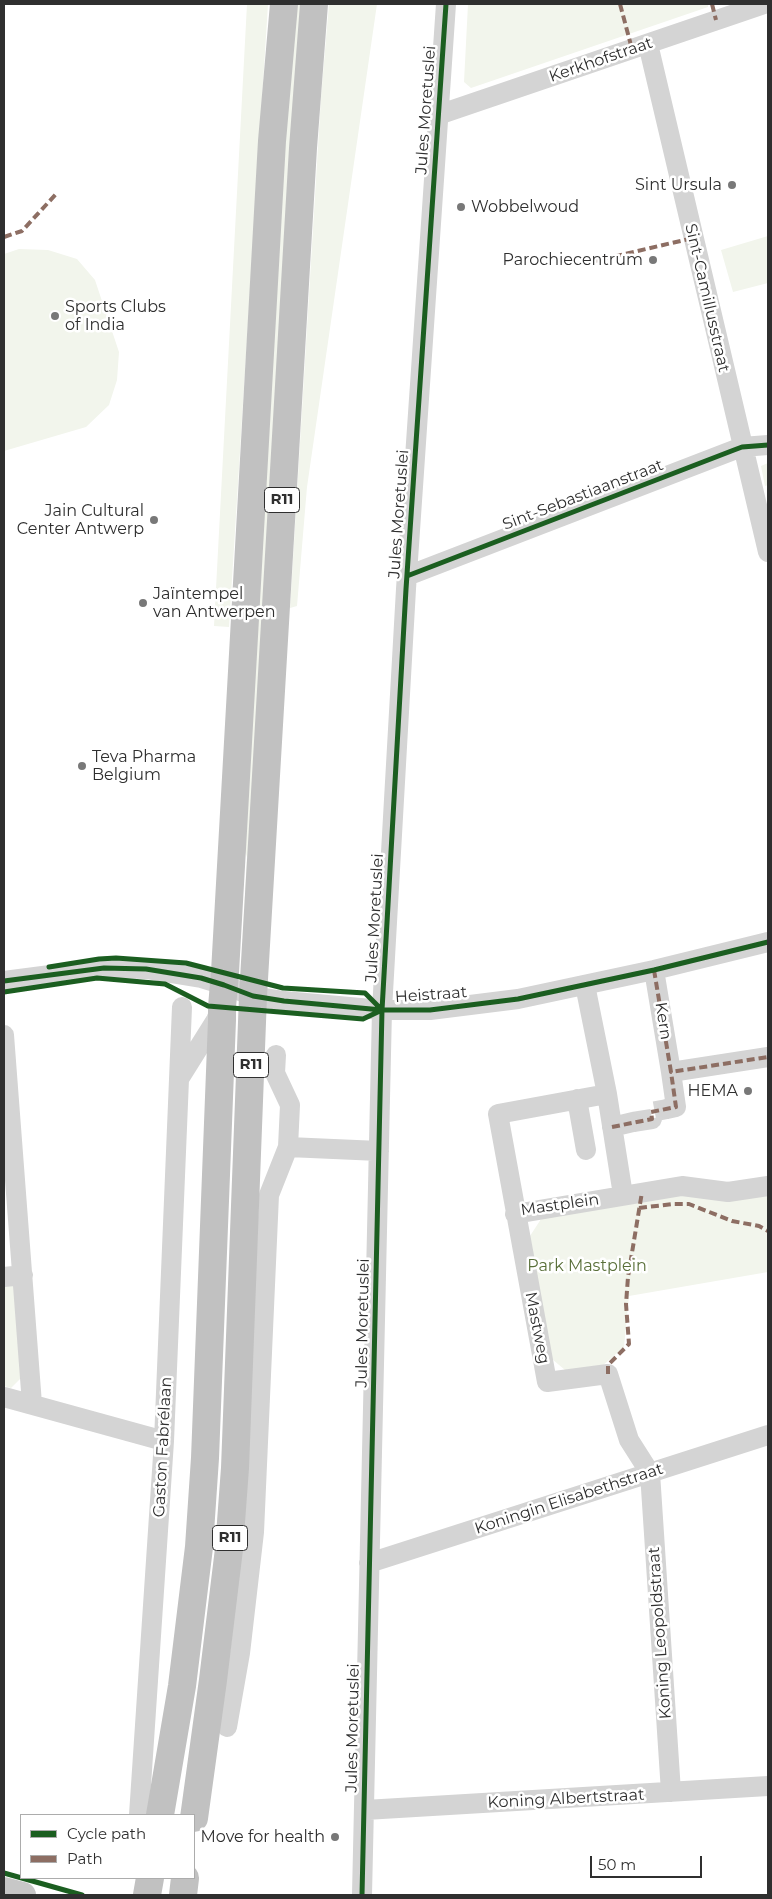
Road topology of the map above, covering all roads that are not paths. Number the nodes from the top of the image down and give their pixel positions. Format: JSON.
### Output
{"nodes":[{"id":1,"x":284,"y":4,"type":"edge"},
{"id":2,"x":314,"y":4,"type":"edge"},
{"id":3,"x":446,"y":4,"type":"edge"},
{"id":4,"x":764,"y":4,"type":"edge"},
{"id":5,"x":648,"y":44,"type":"junction"},
{"id":6,"x":438,"y":115,"type":"junction"},
{"id":7,"x":768,"y":445,"type":"edge"},
{"id":8,"x":742,"y":447,"type":"junction"},
{"id":9,"x":768,"y":552,"type":"edge"},
{"id":10,"x":407,"y":576,"type":"junction"},
{"id":11,"x":768,"y":942,"type":"edge"},
{"id":12,"x":654,"y":970,"type":"junction"},
{"id":13,"x":4,"y":981,"type":"edge"},
{"id":14,"x":586,"y":985,"type":"junction"},
{"id":15,"x":223,"y":996,"type":"junction"},
{"id":16,"x":253,"y":996,"type":"junction"},
{"id":17,"x":182,"y":1007,"type":"dead end"},
{"id":18,"x":382,"y":1010,"type":"junction"},
{"id":19,"x":4,"y":1035,"type":"edge"},
{"id":20,"x":276,"y":1055,"type":"dead end"},
{"id":21,"x":768,"y":1057,"type":"edge"},
{"id":22,"x":671,"y":1072,"type":"junction"},
{"id":23,"x":179,"y":1079,"type":"junction"},
{"id":24,"x":607,"y":1094,"type":"junction"},
{"id":25,"x":577,"y":1099,"type":"junction"},
{"id":26,"x":667,"y":1109,"type":"tunnel mouth"},
{"id":27,"x":632,"y":1122,"type":"tunnel mouth"},
{"id":28,"x":612,"y":1127,"type":"junction"},
{"id":29,"x":288,"y":1147,"type":"junction"},
{"id":30,"x":586,"y":1150,"type":"dead end"},
{"id":31,"x":379,"y":1151,"type":"junction"},
{"id":32,"x":768,"y":1186,"type":"edge"},
{"id":33,"x":623,"y":1195,"type":"junction"},
{"id":34,"x":516,"y":1214,"type":"junction"},
{"id":35,"x":13,"y":1276,"type":"edge"},
{"id":36,"x":4,"y":1397,"type":"edge"},
{"id":37,"x":32,"y":1404,"type":"junction"},
{"id":38,"x":768,"y":1435,"type":"edge"},
{"id":39,"x":164,"y":1441,"type":"junction"},
{"id":40,"x":650,"y":1473,"type":"junction"},
{"id":41,"x":369,"y":1563,"type":"junction"},
{"id":42,"x":228,"y":1727,"type":"dead end"},
{"id":43,"x":768,"y":1786,"type":"edge"},
{"id":44,"x":670,"y":1792,"type":"junction"},
{"id":45,"x":365,"y":1810,"type":"junction"},
{"id":46,"x":139,"y":1814,"type":"edge"},
{"id":47,"x":160,"y":1814,"type":"edge"},
{"id":48,"x":195,"y":1814,"type":"edge"},
{"id":49,"x":150,"y":1879,"type":"edge"},
{"id":50,"x":185,"y":1879,"type":"edge"},
{"id":51,"x":4,"y":1890,"type":"edge"},
{"id":52,"x":23,"y":1895,"type":"edge"},
{"id":53,"x":148,"y":1895,"type":"edge"},
{"id":54,"x":183,"y":1895,"type":"edge"},
{"id":55,"x":362,"y":1895,"type":"edge"}],
"edges":[{"from":1,"to":15,"type":"highway","number":"R11"},
{"from":2,"to":16,"type":"highway","number":"R11"},
{"from":3,"to":6,"type":"street","name":"Jules Moretuslei"},
{"from":4,"to":5,"type":"street","name":"Kerkhofstraat"},
{"from":5,"to":6,"type":"street","name":"Kerkhofstraat"},
{"from":5,"to":8,"type":"street","name":"Sint-Camillusstraat"},
{"from":6,"to":10,"type":"street","name":"Jules Moretuslei"},
{"from":7,"to":8,"type":"street","name":"Sint-Sebastiaanstraat"},
{"from":8,"to":9,"type":"street","name":"Sint-Camillusstraat"},
{"from":8,"to":10,"type":"street","name":"Sint-Sebastiaanstraat"},
{"from":10,"to":18,"type":"street","name":"Jules Moretuslei"},
{"from":11,"to":12,"type":"street","name":"Heistraat"},
{"from":12,"to":14,"type":"street","name":"Heistraat"},
{"from":12,"to":22,"type":"street","name":"Kern"},
{"from":13,"to":15,"type":"street","name":"Heistraat"},
{"from":14,"to":18,"type":"street","name":"Heistraat"},
{"from":14,"to":24,"type":"street"},
{"from":15,"to":16,"type":"street","name":"Heistraat"},
{"from":15,"to":23,"type":"street","name":"Gaston Fabrélaan"},
{"from":15,"to":47,"type":"highway","number":"R11"},
{"from":16,"to":18,"type":"street","name":"Heistraat"},
{"from":16,"to":48,"type":"highway","number":"R11"},
{"from":17,"to":23,"type":"street","name":"Gaston Fabrélaan"},
{"from":18,"to":31,"type":"street","name":"Jules Moretuslei"},
{"from":19,"to":35,"type":"street"},
{"from":20,"to":29,"type":"street"},
{"from":21,"to":22,"type":"street"},
{"from":22,"to":26,"type":"street","name":"Kern"},
{"from":23,"to":39,"type":"street","name":"Gaston Fabrélaan"},
{"from":24,"to":25,"type":"street","name":"Mastplein"},
{"from":24,"to":28,"type":"street"},
{"from":25,"to":30,"type":"street"},
{"from":25,"to":34,"type":"street","name":"Mastplein"},
{"from":27,"to":28,"type":"street"},
{"from":28,"to":33,"type":"street"},
{"from":29,"to":31,"type":"street"},
{"from":29,"to":42,"type":"street"},
{"from":31,"to":41,"type":"street","name":"Jules Moretuslei"},
{"from":32,"to":33,"type":"street","name":"Mastplein"},
{"from":33,"to":34,"type":"street","name":"Mastplein"},
{"from":34,"to":40,"type":"street","name":"Mastweg"},
{"from":35,"to":37,"type":"street"},
{"from":36,"to":37,"type":"street"},
{"from":37,"to":39,"type":"street"},
{"from":38,"to":40,"type":"street","name":"Koningin Elisabethstraat"},
{"from":39,"to":46,"type":"street","name":"Gaston Fabrélaan"},
{"from":40,"to":41,"type":"street","name":"Koningin Elisabethstraat"},
{"from":40,"to":44,"type":"street","name":"Koning Leopoldstraat"},
{"from":41,"to":45,"type":"street","name":"Jules Moretuslei"},
{"from":43,"to":44,"type":"street","name":"Koning Albertstraat"},
{"from":44,"to":45,"type":"street","name":"Koning Albertstraat"},
{"from":45,"to":55,"type":"street","name":"Jules Moretuslei"},
{"from":49,"to":53,"type":"highway"},
{"from":50,"to":54,"type":"highway"},
{"from":51,"to":52,"type":"main road"}]}
